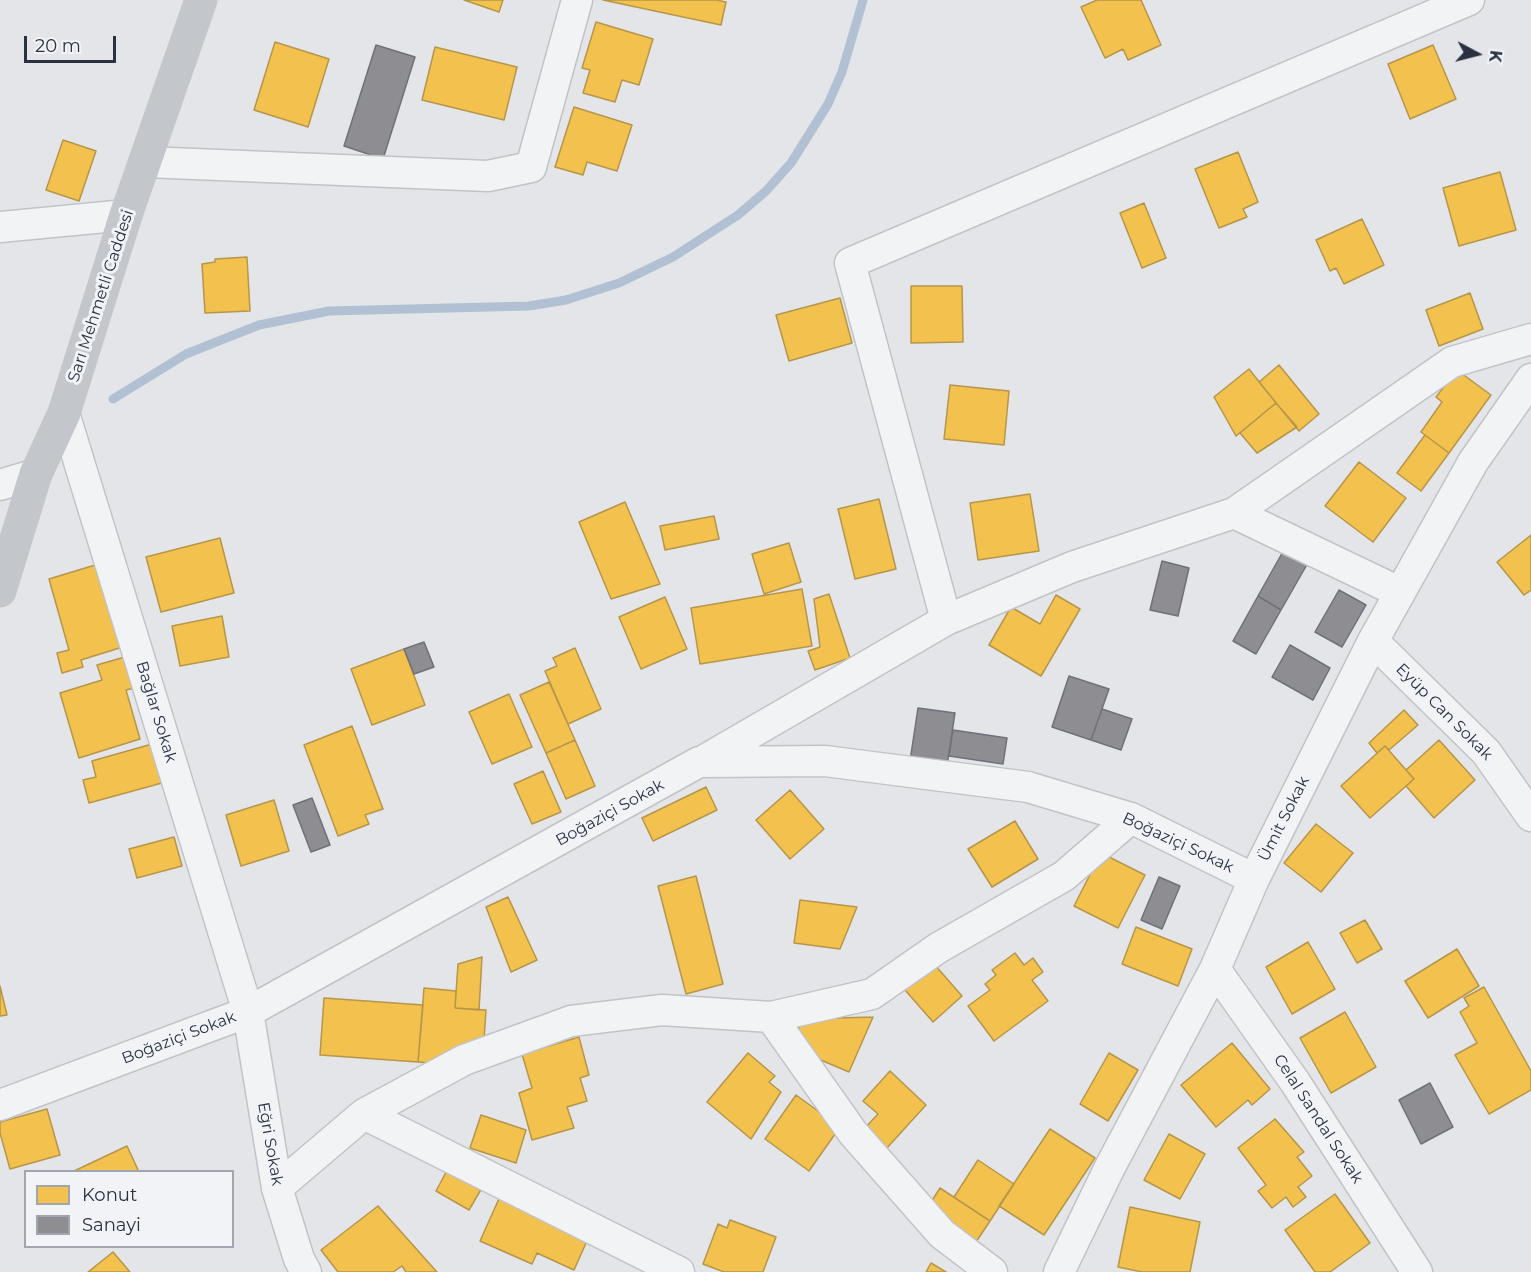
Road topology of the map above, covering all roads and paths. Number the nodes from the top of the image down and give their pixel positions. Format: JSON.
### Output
{"nodes":[{"id":1,"x":201,"y":0,"type":"edge"},
{"id":2,"x":577,"y":0,"type":"edge"},
{"id":3,"x":1469,"y":0,"type":"edge"},
{"id":4,"x":145,"y":162,"type":"junction"},
{"id":5,"x":126,"y":215,"type":"junction"},
{"id":6,"x":0,"y":226,"type":"edge"},
{"id":7,"x":1531,"y":339,"type":"edge"},
{"id":8,"x":1531,"y":379,"type":"edge"},
{"id":9,"x":64,"y":412,"type":"junction"},
{"id":10,"x":36,"y":474,"type":"junction"},
{"id":11,"x":0,"y":485,"type":"edge"},
{"id":12,"x":1234,"y":513,"type":"junction"},
{"id":13,"x":0,"y":591,"type":"edge"},
{"id":14,"x":1400,"y":592,"type":"junction"},
{"id":15,"x":946,"y":620,"type":"junction"},
{"id":16,"x":1373,"y":641,"type":"junction"},
{"id":17,"x":699,"y":762,"type":"junction"},
{"id":18,"x":1531,"y":816,"type":"edge"},
{"id":19,"x":1131,"y":818,"type":"junction"},
{"id":20,"x":1254,"y":879,"type":"junction"},
{"id":21,"x":1215,"y":969,"type":"junction"},
{"id":22,"x":248,"y":1012,"type":"junction"},
{"id":23,"x":771,"y":1017,"type":"junction"},
{"id":24,"x":0,"y":1106,"type":"edge"},
{"id":25,"x":364,"y":1114,"type":"junction"},
{"id":26,"x":277,"y":1188,"type":"junction"},
{"id":27,"x":298,"y":1268,"type":"edge"},
{"id":28,"x":680,"y":1272,"type":"edge"},
{"id":29,"x":992,"y":1272,"type":"edge"},
{"id":30,"x":1059,"y":1272,"type":"edge"},
{"id":31,"x":1417,"y":1272,"type":"edge"}],
"edges":[{"from":1,"to":4,"type":"street","name":"Sarı Mehmetli Caddesi"},
{"from":2,"to":4,"type":"street"},
{"from":3,"to":15,"type":"street"},
{"from":4,"to":5,"type":"street","name":"Sarı Mehmetli Caddesi"},
{"from":5,"to":6,"type":"street"},
{"from":5,"to":9,"type":"street","name":"Sarı Mehmetli Caddesi"},
{"from":7,"to":12,"type":"street"},
{"from":8,"to":14,"type":"street","name":"Ümit Sokak"},
{"from":9,"to":10,"type":"street","name":"Sarı Mehmetli Caddesi"},
{"from":9,"to":22,"type":"street","name":"Bağlar Sokak"},
{"from":10,"to":11,"type":"street"},
{"from":10,"to":13,"type":"street","name":"Sarı Mehmetli Caddesi"},
{"from":12,"to":14,"type":"street"},
{"from":12,"to":15,"type":"street"},
{"from":14,"to":16,"type":"street","name":"Ümit Sokak"},
{"from":15,"to":17,"type":"street"},
{"from":16,"to":18,"type":"street","name":"Eyüp Can Sokak"},
{"from":16,"to":20,"type":"street","name":"Ümit Sokak"},
{"from":17,"to":19,"type":"street","name":"Boğaziçi Sokak"},
{"from":17,"to":22,"type":"street","name":"Boğaziçi Sokak"},
{"from":19,"to":20,"type":"street","name":"Boğaziçi Sokak"},
{"from":19,"to":23,"type":"street"},
{"from":20,"to":21,"type":"street","name":"Ümit Sokak"},
{"from":21,"to":30,"type":"street","name":"Ümit Sokak"},
{"from":21,"to":31,"type":"street","name":"Celal Sandal Sokak"},
{"from":22,"to":24,"type":"street","name":"Boğaziçi Sokak"},
{"from":22,"to":26,"type":"street","name":"Eğri Sokak"},
{"from":23,"to":25,"type":"street"},
{"from":23,"to":29,"type":"street"},
{"from":25,"to":26,"type":"street"},
{"from":25,"to":28,"type":"street"},
{"from":26,"to":27,"type":"street","name":"Eğri Sokak"}]}
